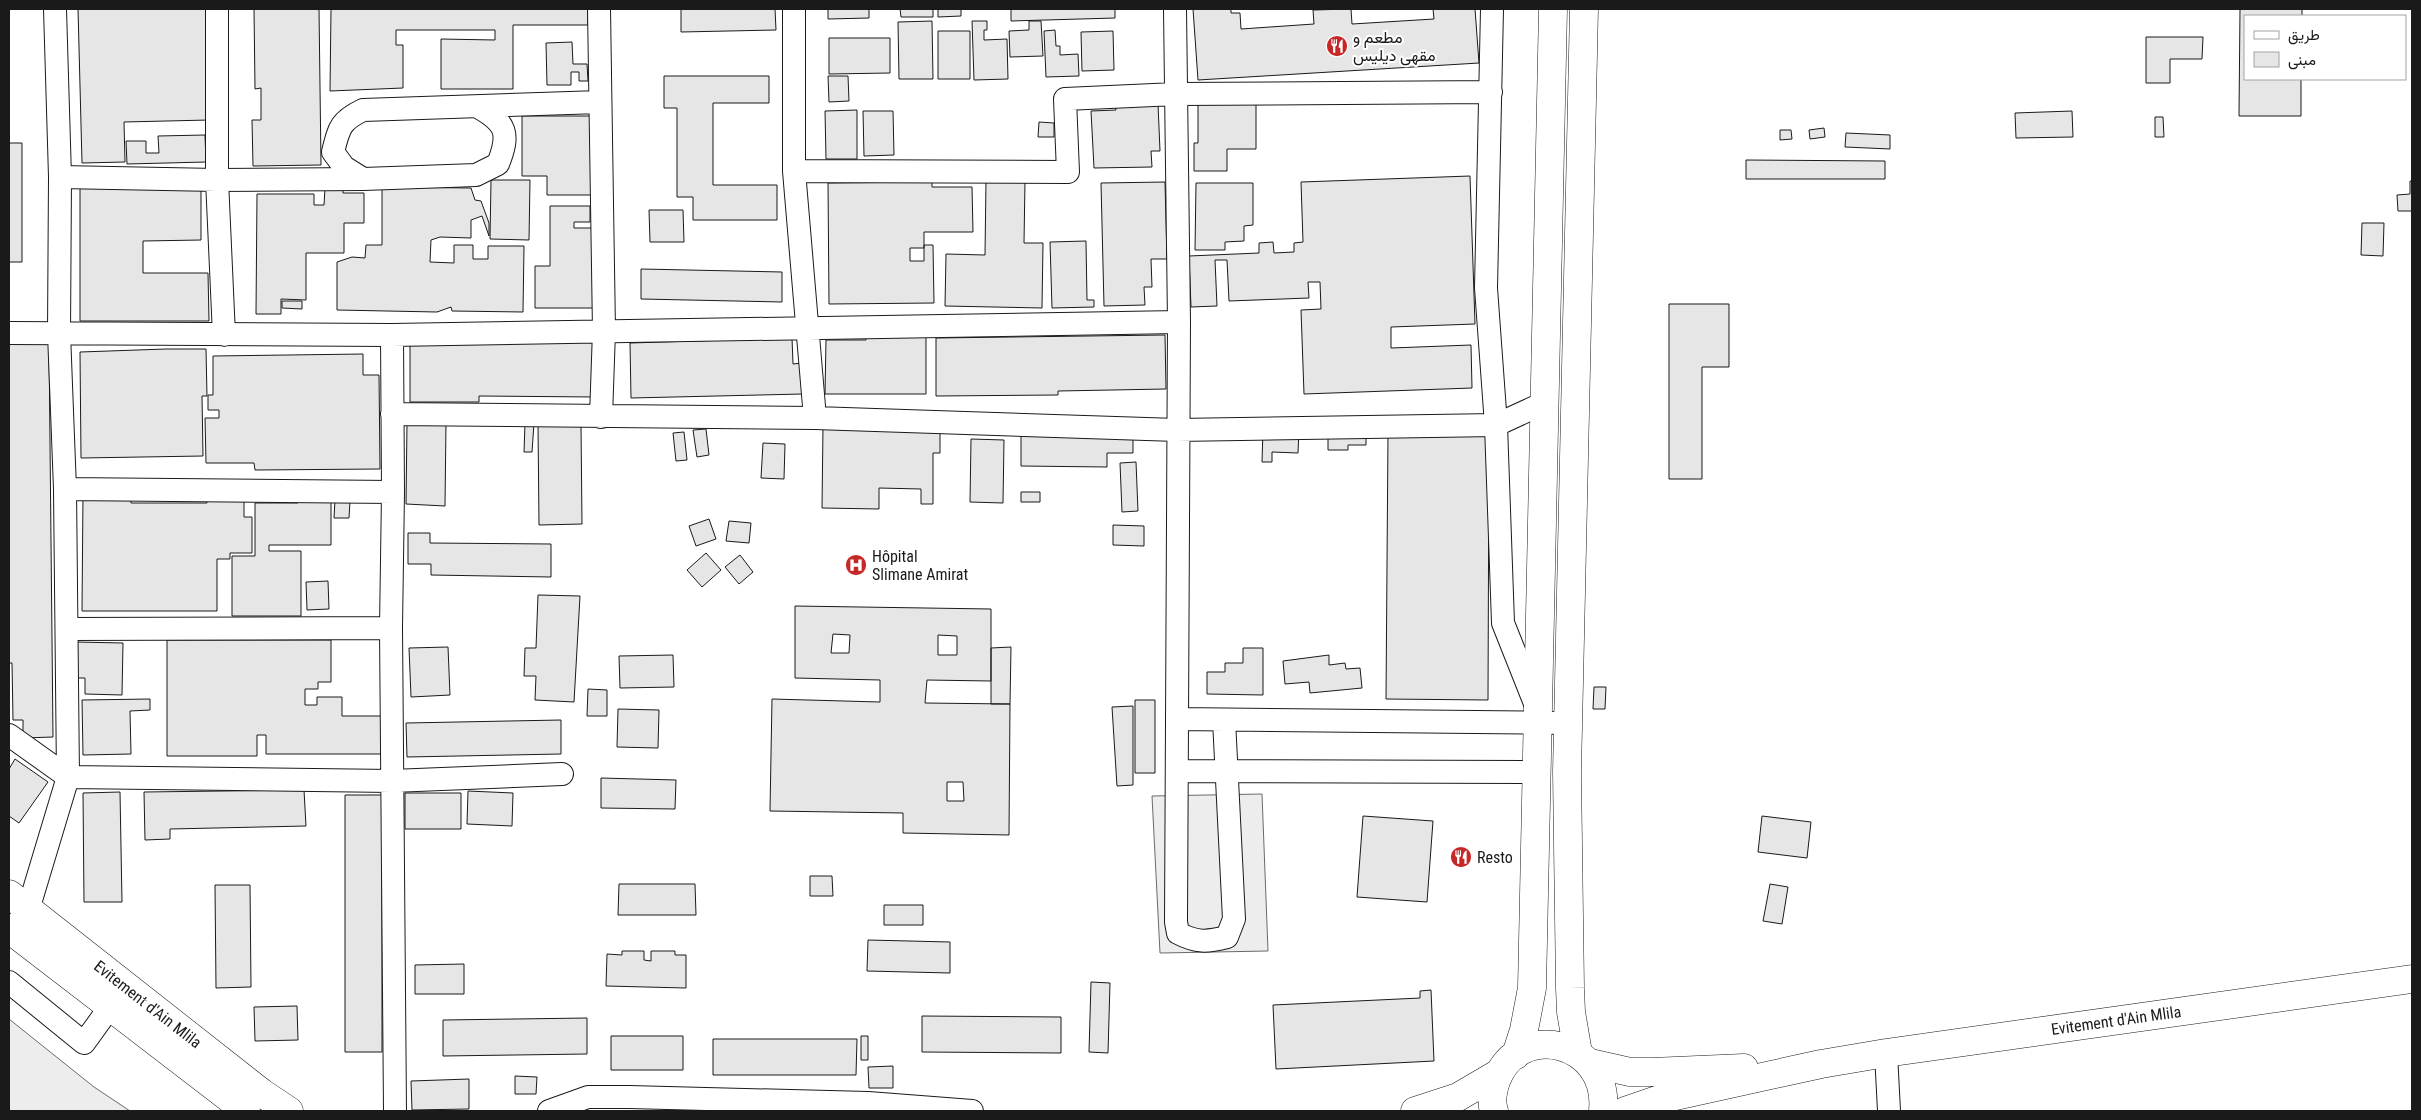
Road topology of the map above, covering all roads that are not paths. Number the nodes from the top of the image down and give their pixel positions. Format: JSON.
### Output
{"nodes":[{"id":1,"x":55,"y":9,"type":"edge"},
{"id":2,"x":217,"y":9,"type":"edge"},
{"id":3,"x":600,"y":9,"type":"edge"},
{"id":4,"x":794,"y":9,"type":"edge"},
{"id":5,"x":1175,"y":9,"type":"edge"},
{"id":6,"x":1492,"y":9,"type":"edge"},
{"id":7,"x":1553,"y":9,"type":"edge"},
{"id":8,"x":1584,"y":9,"type":"edge"},
{"id":9,"x":1491,"y":92,"type":"junction"},
{"id":10,"x":1176,"y":94,"type":"junction"},
{"id":11,"x":600,"y":102,"type":"junction"},
{"id":12,"x":478,"y":106,"type":"junction"},
{"id":13,"x":794,"y":171,"type":"junction"},
{"id":14,"x":60,"y":177,"type":"junction"},
{"id":15,"x":363,"y":179,"type":"junction"},
{"id":16,"x":217,"y":180,"type":"junction"},
{"id":17,"x":1179,"y":322,"type":"junction"},
{"id":18,"x":808,"y":329,"type":"junction"},
{"id":19,"x":604,"y":331,"type":"junction"},
{"id":20,"x":9,"y":333,"type":"edge"},
{"id":21,"x":59,"y":333,"type":"junction"},
{"id":22,"x":224,"y":335,"type":"junction"},
{"id":23,"x":392,"y":335,"type":"junction"},
{"id":24,"x":1544,"y":404,"type":"junction"},
{"id":25,"x":392,"y":414,"type":"junction"},
{"id":26,"x":601,"y":418,"type":"junction"},
{"id":27,"x":814,"y":418,"type":"junction"},
{"id":28,"x":1496,"y":425,"type":"junction"},
{"id":29,"x":1177,"y":430,"type":"junction"},
{"id":30,"x":65,"y":489,"type":"junction"},
{"id":31,"x":393,"y":492,"type":"junction"},
{"id":32,"x":391,"y":628,"type":"junction"},
{"id":33,"x":67,"y":629,"type":"junction"},
{"id":34,"x":1537,"y":716,"type":"junction"},
{"id":35,"x":1178,"y":719,"type":"junction"},
{"id":36,"x":1224,"y":720,"type":"junction"},
{"id":37,"x":1568,"y":723,"type":"junction"},
{"id":38,"x":9,"y":735,"type":"edge"},
{"id":39,"x":1178,"y":771,"type":"junction"},
{"id":40,"x":1227,"y":771,"type":"junction"},
{"id":41,"x":1537,"y":772,"type":"junction"},
{"id":42,"x":562,"y":774,"type":"dead end"},
{"id":43,"x":68,"y":777,"type":"junction"},
{"id":44,"x":392,"y":781,"type":"junction"},
{"id":45,"x":18,"y":902,"type":"edge"},
{"id":46,"x":10,"y":930,"type":"edge"},
{"id":47,"x":2412,"y":979,"type":"edge"},
{"id":48,"x":9,"y":982,"type":"edge"},
{"id":49,"x":110,"y":1007,"type":"junction"},
{"id":50,"x":1886,"y":1053,"type":"junction"},
{"id":51,"x":1584,"y":1058,"type":"junction"},
{"id":52,"x":1508,"y":1064,"type":"junction"},
{"id":53,"x":1821,"y":1064,"type":"junction"},
{"id":54,"x":246,"y":1111,"type":"edge"},
{"id":55,"x":289,"y":1111,"type":"edge"},
{"id":56,"x":395,"y":1111,"type":"edge"},
{"id":57,"x":549,"y":1111,"type":"edge"},
{"id":58,"x":972,"y":1111,"type":"edge"},
{"id":59,"x":1415,"y":1111,"type":"edge"},
{"id":60,"x":1494,"y":1111,"type":"edge"},
{"id":61,"x":1603,"y":1111,"type":"edge"},
{"id":62,"x":1625,"y":1111,"type":"edge"},
{"id":63,"x":1889,"y":1111,"type":"edge"}],
"edges":[{"from":1,"to":14,"type":"street"},
{"from":2,"to":16,"type":"street"},
{"from":3,"to":11,"type":"street"},
{"from":4,"to":13,"type":"street"},
{"from":5,"to":10,"type":"street"},
{"from":6,"to":9,"type":"street"},
{"from":7,"to":24,"type":"main road"},
{"from":8,"to":37,"type":"main road"},
{"from":9,"to":10,"type":"street"},
{"from":9,"to":28,"type":"street"},
{"from":10,"to":13,"type":"street"},
{"from":10,"to":17,"type":"street"},
{"from":11,"to":12,"type":"street"},
{"from":11,"to":19,"type":"street"},
{"from":12,"to":15,"type":"street"},
{"from":12,"to":15,"type":"street"},
{"from":13,"to":18,"type":"street"},
{"from":14,"to":16,"type":"street"},
{"from":14,"to":21,"type":"street"},
{"from":15,"to":16,"type":"street"},
{"from":16,"to":22,"type":"street"},
{"from":17,"to":18,"type":"street"},
{"from":17,"to":29,"type":"street"},
{"from":18,"to":19,"type":"street"},
{"from":18,"to":27,"type":"street"},
{"from":19,"to":23,"type":"street"},
{"from":19,"to":26,"type":"street"},
{"from":20,"to":21,"type":"street"},
{"from":21,"to":22,"type":"street"},
{"from":21,"to":30,"type":"street"},
{"from":22,"to":23,"type":"street"},
{"from":23,"to":25,"type":"street"},
{"from":24,"to":28,"type":"street"},
{"from":24,"to":34,"type":"main road"},
{"from":25,"to":26,"type":"street"},
{"from":25,"to":31,"type":"street"},
{"from":26,"to":27,"type":"street"},
{"from":27,"to":29,"type":"street"},
{"from":28,"to":29,"type":"street"},
{"from":28,"to":34,"type":"street"},
{"from":29,"to":35,"type":"street"},
{"from":30,"to":31,"type":"street"},
{"from":30,"to":33,"type":"street"},
{"from":31,"to":32,"type":"street"},
{"from":32,"to":33,"type":"street"},
{"from":32,"to":44,"type":"street"},
{"from":33,"to":43,"type":"street"},
{"from":34,"to":36,"type":"street"},
{"from":34,"to":37,"type":"street"},
{"from":34,"to":41,"type":"main road"},
{"from":35,"to":36,"type":"street"},
{"from":35,"to":39,"type":"street"},
{"from":36,"to":40,"type":"street"},
{"from":37,"to":51,"type":"main road"},
{"from":38,"to":43,"type":"street"},
{"from":39,"to":40,"type":"street"},
{"from":39,"to":40,"type":"street"},
{"from":40,"to":41,"type":"street"},
{"from":41,"to":52,"type":"main road"},
{"from":42,"to":44,"type":"street"},
{"from":43,"to":44,"type":"street"},
{"from":43,"to":45,"type":"street"},
{"from":44,"to":56,"type":"street"},
{"from":45,"to":46,"type":"street"},
{"from":45,"to":55,"type":"main road","name":"Evitement d'Ain Mlila"},
{"from":46,"to":49,"type":"main road","name":"Evitement d'Ain Mlila"},
{"from":47,"to":50,"type":"main road","name":"Evitement d'Ain Mlila"},
{"from":48,"to":49,"type":"street"},
{"from":49,"to":54,"type":"main road","name":"Evitement d'Ain Mlila"},
{"from":50,"to":53,"type":"main road","name":"Evitement d'Ain Mlila"},
{"from":50,"to":63,"type":"street"},
{"from":51,"to":52,"type":"main road"},
{"from":51,"to":53,"type":"main road"},
{"from":51,"to":61,"type":"main road"},
{"from":52,"to":59,"type":"main road"},
{"from":52,"to":60,"type":"main road"},
{"from":53,"to":62,"type":"main road"},
{"from":57,"to":58,"type":"street"}]}
